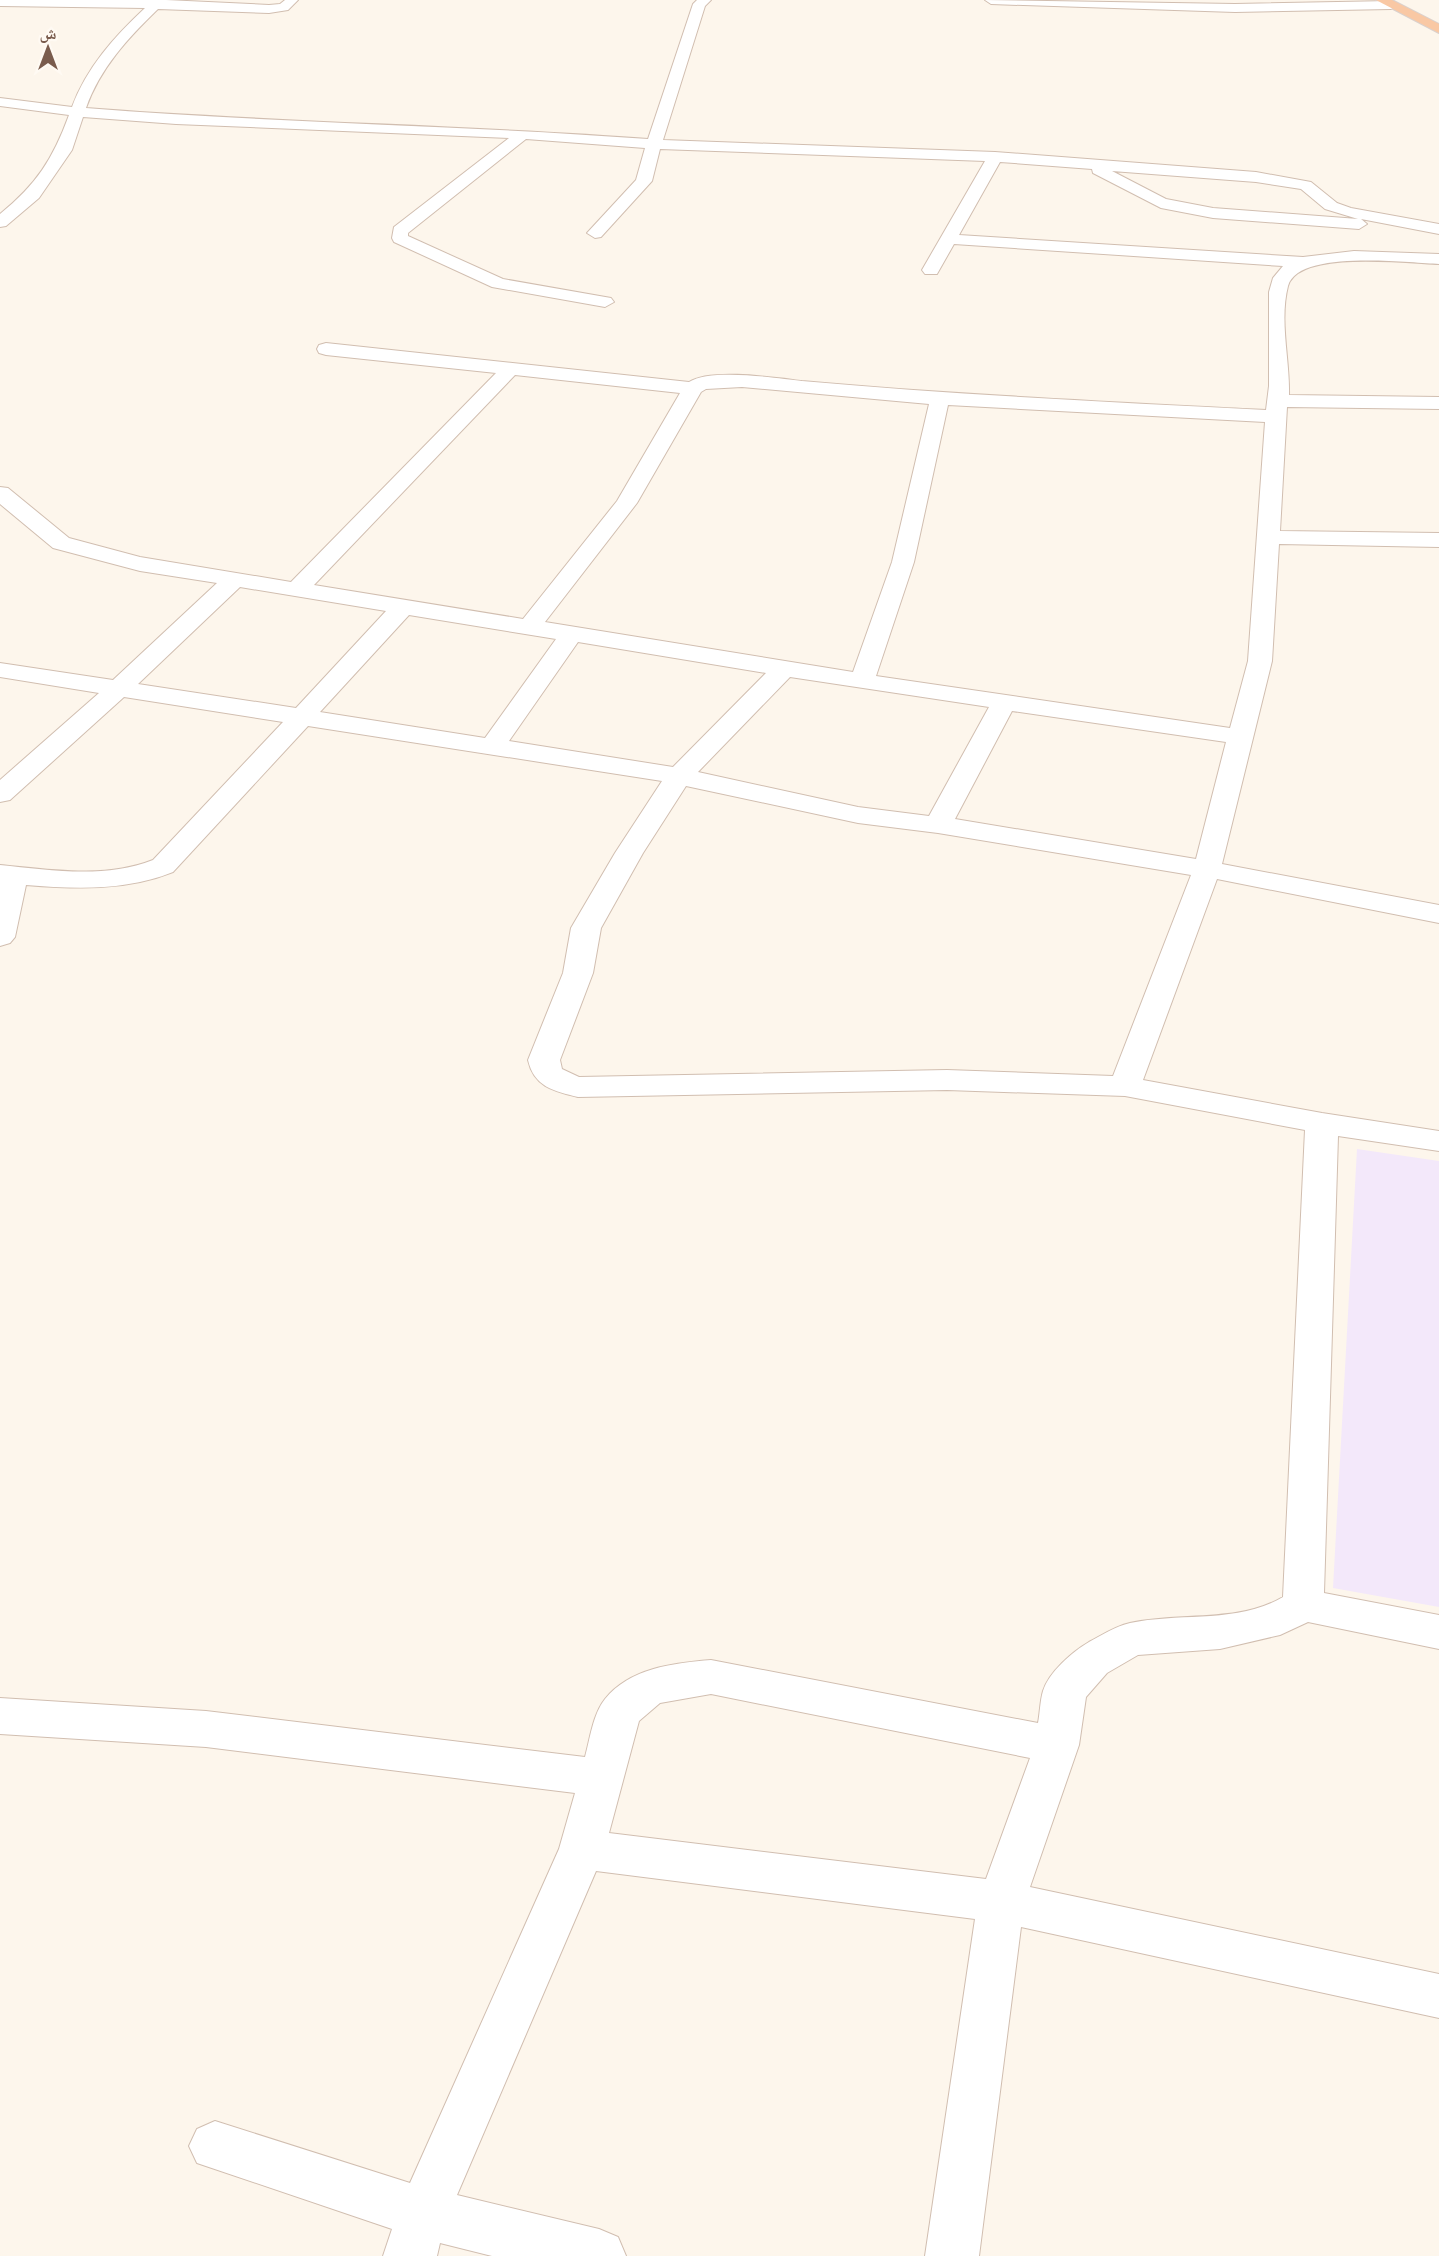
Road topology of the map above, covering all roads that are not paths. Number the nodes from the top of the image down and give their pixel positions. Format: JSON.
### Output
{"nodes":[{"id":1,"x":292,"y":0,"type":"edge"},
{"id":2,"x":705,"y":0,"type":"edge"},
{"id":3,"x":991,"y":0,"type":"edge"},
{"id":4,"x":9,"y":1,"type":"edge"},
{"id":5,"x":158,"y":2,"type":"edge"},
{"id":6,"x":1386,"y":2,"type":"edge"},
{"id":7,"x":1187,"y":4,"type":"edge"},
{"id":8,"x":1439,"y":29,"type":"edge"},
{"id":9,"x":0,"y":102,"type":"edge"},
{"id":10,"x":77,"y":112,"type":"junction"},
{"id":11,"x":523,"y":135,"type":"junction"},
{"id":12,"x":654,"y":144,"type":"junction"},
{"id":13,"x":996,"y":157,"type":"junction"},
{"id":14,"x":1087,"y":164,"type":"junction"},
{"id":15,"x":0,"y":222,"type":"edge"},
{"id":16,"x":1403,"y":224,"type":"junction"},
{"id":17,"x":1439,"y":229,"type":"edge"},
{"id":18,"x":595,"y":233,"type":"dead end"},
{"id":19,"x":950,"y":239,"type":"junction"},
{"id":20,"x":1439,"y":259,"type":"edge"},
{"id":21,"x":1300,"y":262,"type":"junction"},
{"id":22,"x":931,"y":270,"type":"dead end"},
{"id":23,"x":604,"y":302,"type":"dead end"},
{"id":24,"x":326,"y":349,"type":"dead end"},
{"id":25,"x":510,"y":369,"type":"junction"},
{"id":26,"x":693,"y":388,"type":"junction"},
{"id":27,"x":940,"y":399,"type":"junction"},
{"id":28,"x":1439,"y":403,"type":"edge"},
{"id":29,"x":1275,"y":408,"type":"junction"},
{"id":30,"x":4,"y":501,"type":"edge"},
{"id":31,"x":1269,"y":537,"type":"junction"},
{"id":32,"x":1439,"y":540,"type":"edge"},
{"id":33,"x":235,"y":579,"type":"junction"},
{"id":34,"x":297,"y":589,"type":"junction"},
{"id":35,"x":404,"y":606,"type":"junction"},
{"id":36,"x":529,"y":627,"type":"junction"},
{"id":37,"x":572,"y":634,"type":"junction"},
{"id":38,"x":784,"y":669,"type":"junction"},
{"id":39,"x":0,"y":670,"type":"edge"},
{"id":40,"x":862,"y":681,"type":"junction"},
{"id":41,"x":119,"y":688,"type":"junction"},
{"id":42,"x":1005,"y":701,"type":"junction"},
{"id":43,"x":302,"y":717,"type":"junction"},
{"id":44,"x":1242,"y":737,"type":"junction"},
{"id":45,"x":493,"y":745,"type":"junction"},
{"id":46,"x":679,"y":776,"type":"junction"},
{"id":47,"x":0,"y":794,"type":"edge"},
{"id":48,"x":938,"y":825,"type":"junction"},
{"id":49,"x":1207,"y":869,"type":"junction"},
{"id":50,"x":7,"y":875,"type":"edge"},
{"id":51,"x":1439,"y":914,"type":"edge"},
{"id":52,"x":0,"y":937,"type":"edge"},
{"id":53,"x":1125,"y":1086,"type":"junction"},
{"id":54,"x":1322,"y":1123,"type":"junction"},
{"id":55,"x":1439,"y":1141,"type":"edge"},
{"id":56,"x":1303,"y":1605,"type":"junction"},
{"id":57,"x":1439,"y":1632,"type":"edge"},
{"id":58,"x":0,"y":1716,"type":"edge"},
{"id":59,"x":1057,"y":1745,"type":"junction"},
{"id":60,"x":600,"y":1777,"type":"junction"},
{"id":61,"x":582,"y":1849,"type":"junction"},
{"id":62,"x":1001,"y":1902,"type":"junction"},
{"id":63,"x":1439,"y":1996,"type":"edge"},
{"id":64,"x":215,"y":2146,"type":"dead end"},
{"id":65,"x":416,"y":2234,"type":"edge"},
{"id":66,"x":598,"y":2256,"type":"edge"},
{"id":67,"x":952,"y":2256,"type":"edge"}],
"edges":[{"from":1,"to":5,"type":"street"},
{"from":2,"to":12,"type":"street"},
{"from":3,"to":7,"type":"street"},
{"from":4,"to":5,"type":"street"},
{"from":5,"to":10,"type":"street"},
{"from":6,"to":7,"type":"street"},
{"from":6,"to":8,"type":"highway"},
{"from":9,"to":10,"type":"street"},
{"from":10,"to":11,"type":"street"},
{"from":10,"to":15,"type":"street"},
{"from":11,"to":12,"type":"street"},
{"from":11,"to":23,"type":"street"},
{"from":12,"to":13,"type":"street"},
{"from":12,"to":18,"type":"street"},
{"from":13,"to":14,"type":"street"},
{"from":13,"to":19,"type":"street"},
{"from":14,"to":16,"type":"street"},
{"from":14,"to":16,"type":"street"},
{"from":16,"to":17,"type":"street"},
{"from":19,"to":21,"type":"street"},
{"from":19,"to":22,"type":"street"},
{"from":20,"to":21,"type":"street"},
{"from":21,"to":29,"type":"street"},
{"from":24,"to":25,"type":"street"},
{"from":25,"to":26,"type":"street"},
{"from":25,"to":34,"type":"street"},
{"from":26,"to":27,"type":"street"},
{"from":26,"to":36,"type":"street"},
{"from":27,"to":29,"type":"street"},
{"from":27,"to":40,"type":"street"},
{"from":28,"to":29,"type":"street"},
{"from":29,"to":31,"type":"street"},
{"from":30,"to":33,"type":"street"},
{"from":31,"to":32,"type":"street"},
{"from":31,"to":44,"type":"street"},
{"from":33,"to":34,"type":"street"},
{"from":33,"to":41,"type":"street"},
{"from":34,"to":35,"type":"street"},
{"from":35,"to":36,"type":"street"},
{"from":35,"to":43,"type":"street"},
{"from":36,"to":37,"type":"street"},
{"from":37,"to":38,"type":"street"},
{"from":37,"to":45,"type":"street"},
{"from":38,"to":40,"type":"street"},
{"from":38,"to":46,"type":"street"},
{"from":39,"to":41,"type":"street"},
{"from":40,"to":42,"type":"street"},
{"from":41,"to":43,"type":"street"},
{"from":41,"to":47,"type":"street"},
{"from":42,"to":44,"type":"street"},
{"from":42,"to":48,"type":"street"},
{"from":43,"to":45,"type":"street"},
{"from":43,"to":50,"type":"street"},
{"from":44,"to":49,"type":"street"},
{"from":45,"to":46,"type":"street"},
{"from":46,"to":48,"type":"street"},
{"from":46,"to":53,"type":"street"},
{"from":48,"to":49,"type":"street"},
{"from":49,"to":51,"type":"street"},
{"from":49,"to":53,"type":"street"},
{"from":50,"to":52,"type":"street"},
{"from":53,"to":54,"type":"street"},
{"from":54,"to":55,"type":"street"},
{"from":54,"to":56,"type":"street"},
{"from":56,"to":57,"type":"street"},
{"from":56,"to":59,"type":"street"},
{"from":58,"to":60,"type":"street"},
{"from":59,"to":60,"type":"street"},
{"from":59,"to":62,"type":"street"},
{"from":60,"to":61,"type":"street"},
{"from":61,"to":62,"type":"street"},
{"from":61,"to":65,"type":"street"},
{"from":62,"to":63,"type":"street"},
{"from":62,"to":67,"type":"street"},
{"from":64,"to":65,"type":"street"},
{"from":65,"to":66,"type":"street"}]}
